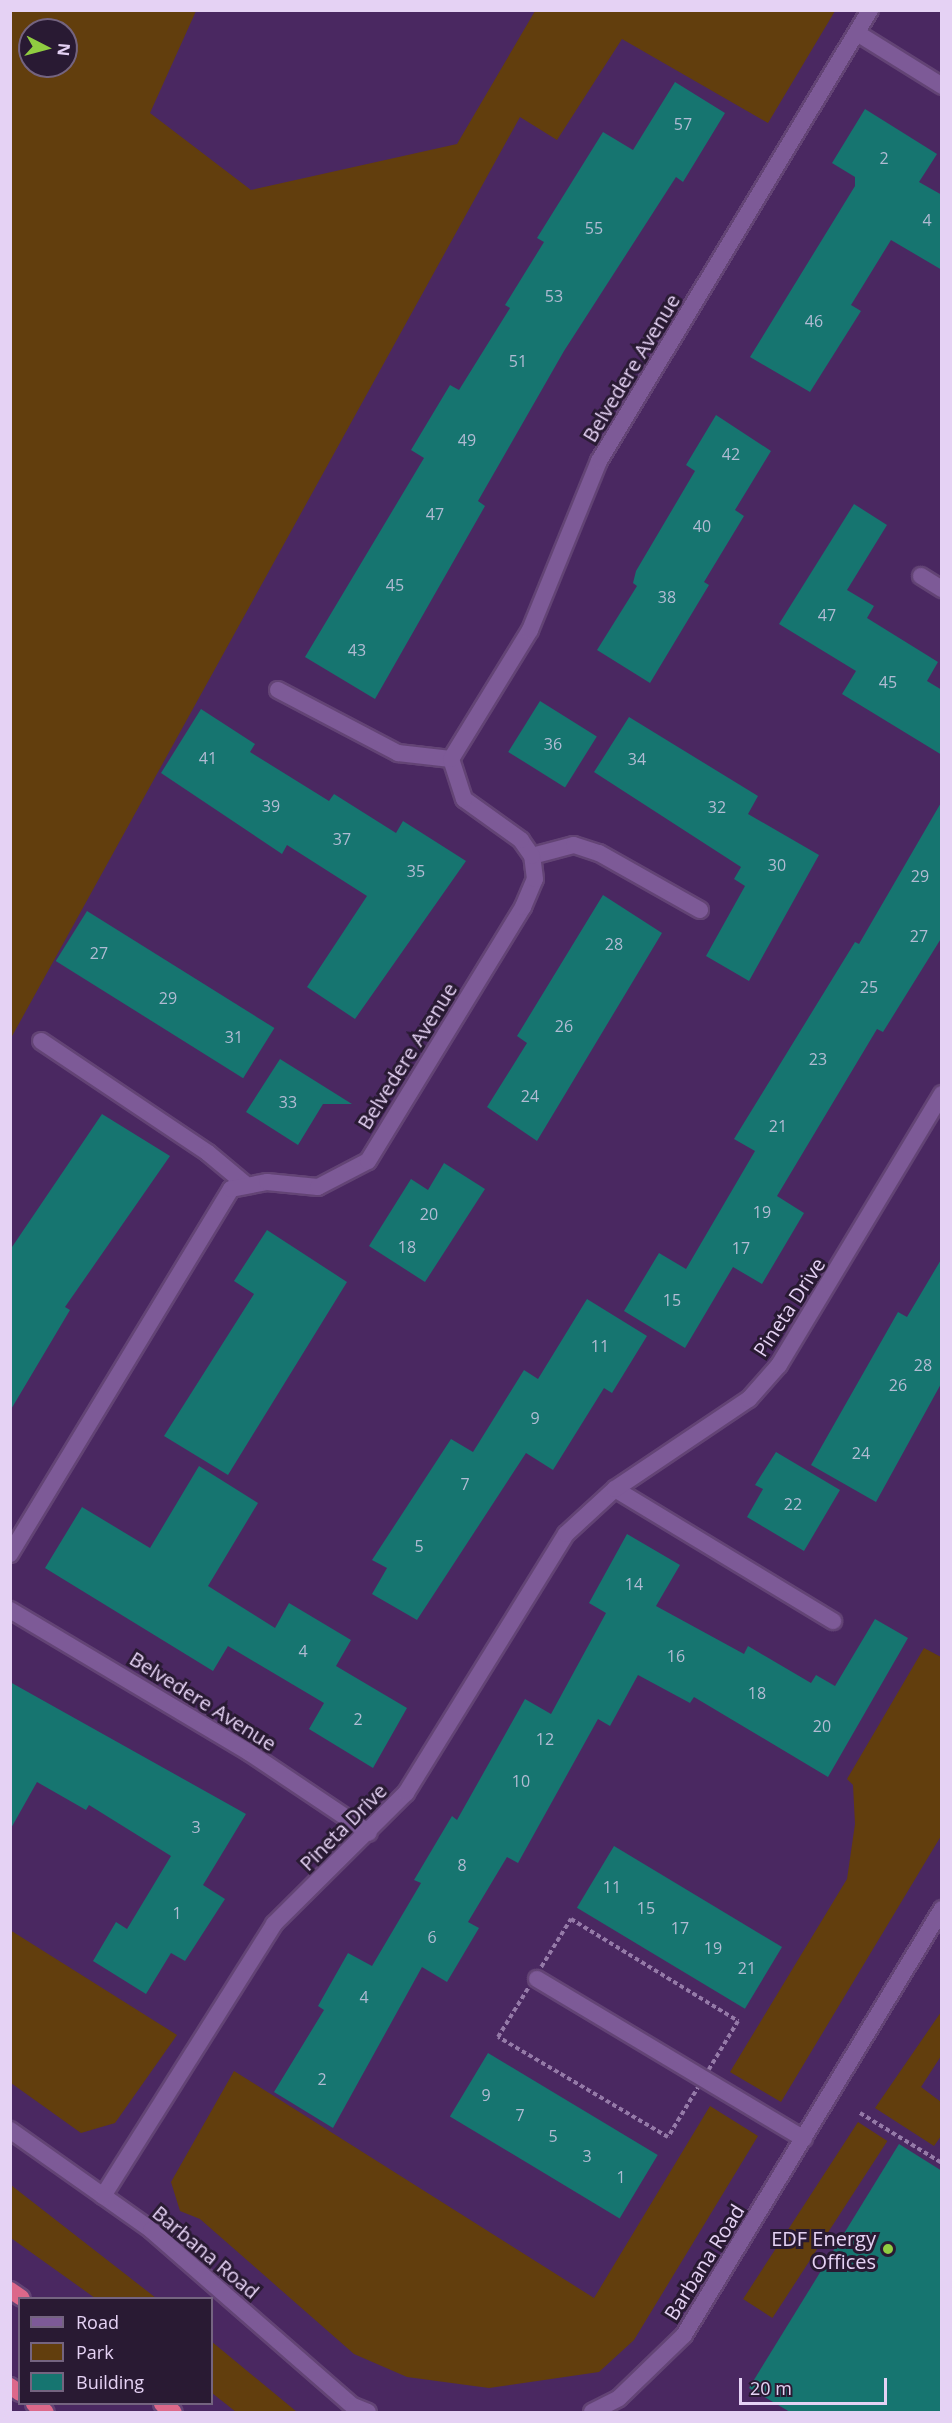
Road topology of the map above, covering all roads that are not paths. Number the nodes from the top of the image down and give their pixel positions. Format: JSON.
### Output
{"nodes":[{"id":1,"x":870,"y":10,"type":"edge"},
{"id":2,"x":857,"y":33,"type":"junction"},
{"id":3,"x":942,"y":86,"type":"edge"},
{"id":4,"x":921,"y":576,"type":"dead end"},
{"id":5,"x":942,"y":589,"type":"edge"},
{"id":6,"x":278,"y":690,"type":"dead end"},
{"id":7,"x":451,"y":759,"type":"junction"},
{"id":8,"x":532,"y":856,"type":"junction"},
{"id":9,"x":700,"y":910,"type":"dead end"},
{"id":10,"x":41,"y":1041,"type":"dead end"},
{"id":11,"x":942,"y":1094,"type":"edge"},
{"id":12,"x":244,"y":1183,"type":"junction"},
{"id":13,"x":615,"y":1489,"type":"junction"},
{"id":14,"x":10,"y":1554,"type":"edge"},
{"id":15,"x":10,"y":1610,"type":"edge"},
{"id":16,"x":832,"y":1621,"type":"dead end"},
{"id":17,"x":369,"y":1833,"type":"junction"},
{"id":18,"x":942,"y":1910,"type":"edge"},
{"id":19,"x":537,"y":1978,"type":"dead end"},
{"id":20,"x":10,"y":2130,"type":"edge"},
{"id":21,"x":804,"y":2139,"type":"junction"},
{"id":22,"x":103,"y":2196,"type":"junction"},
{"id":23,"x":368,"y":2412,"type":"edge"},
{"id":24,"x":592,"y":2412,"type":"edge"}],
"edges":[{"from":1,"to":2,"type":"street","name":"Belvedere Avenue"},
{"from":2,"to":3,"type":"street"},
{"from":2,"to":7,"type":"street","name":"Belvedere Avenue"},
{"from":4,"to":5,"type":"street"},
{"from":6,"to":7,"type":"street"},
{"from":7,"to":8,"type":"street"},
{"from":8,"to":9,"type":"street"},
{"from":8,"to":12,"type":"street","name":"Belvedere Avenue"},
{"from":10,"to":12,"type":"street"},
{"from":11,"to":13,"type":"street","name":"Pineta Drive"},
{"from":12,"to":14,"type":"street"},
{"from":13,"to":16,"type":"street"},
{"from":13,"to":17,"type":"street","name":"Pineta Drive"},
{"from":15,"to":17,"type":"street","name":"Belvedere Avenue"},
{"from":17,"to":22,"type":"street","name":"Pineta Drive"},
{"from":18,"to":21,"type":"street","name":"Barbana Road"},
{"from":19,"to":21,"type":"street"},
{"from":20,"to":22,"type":"street","name":"Barbana Road"},
{"from":21,"to":24,"type":"street","name":"Barbana Road"},
{"from":22,"to":23,"type":"street","name":"Barbana Road"}]}
